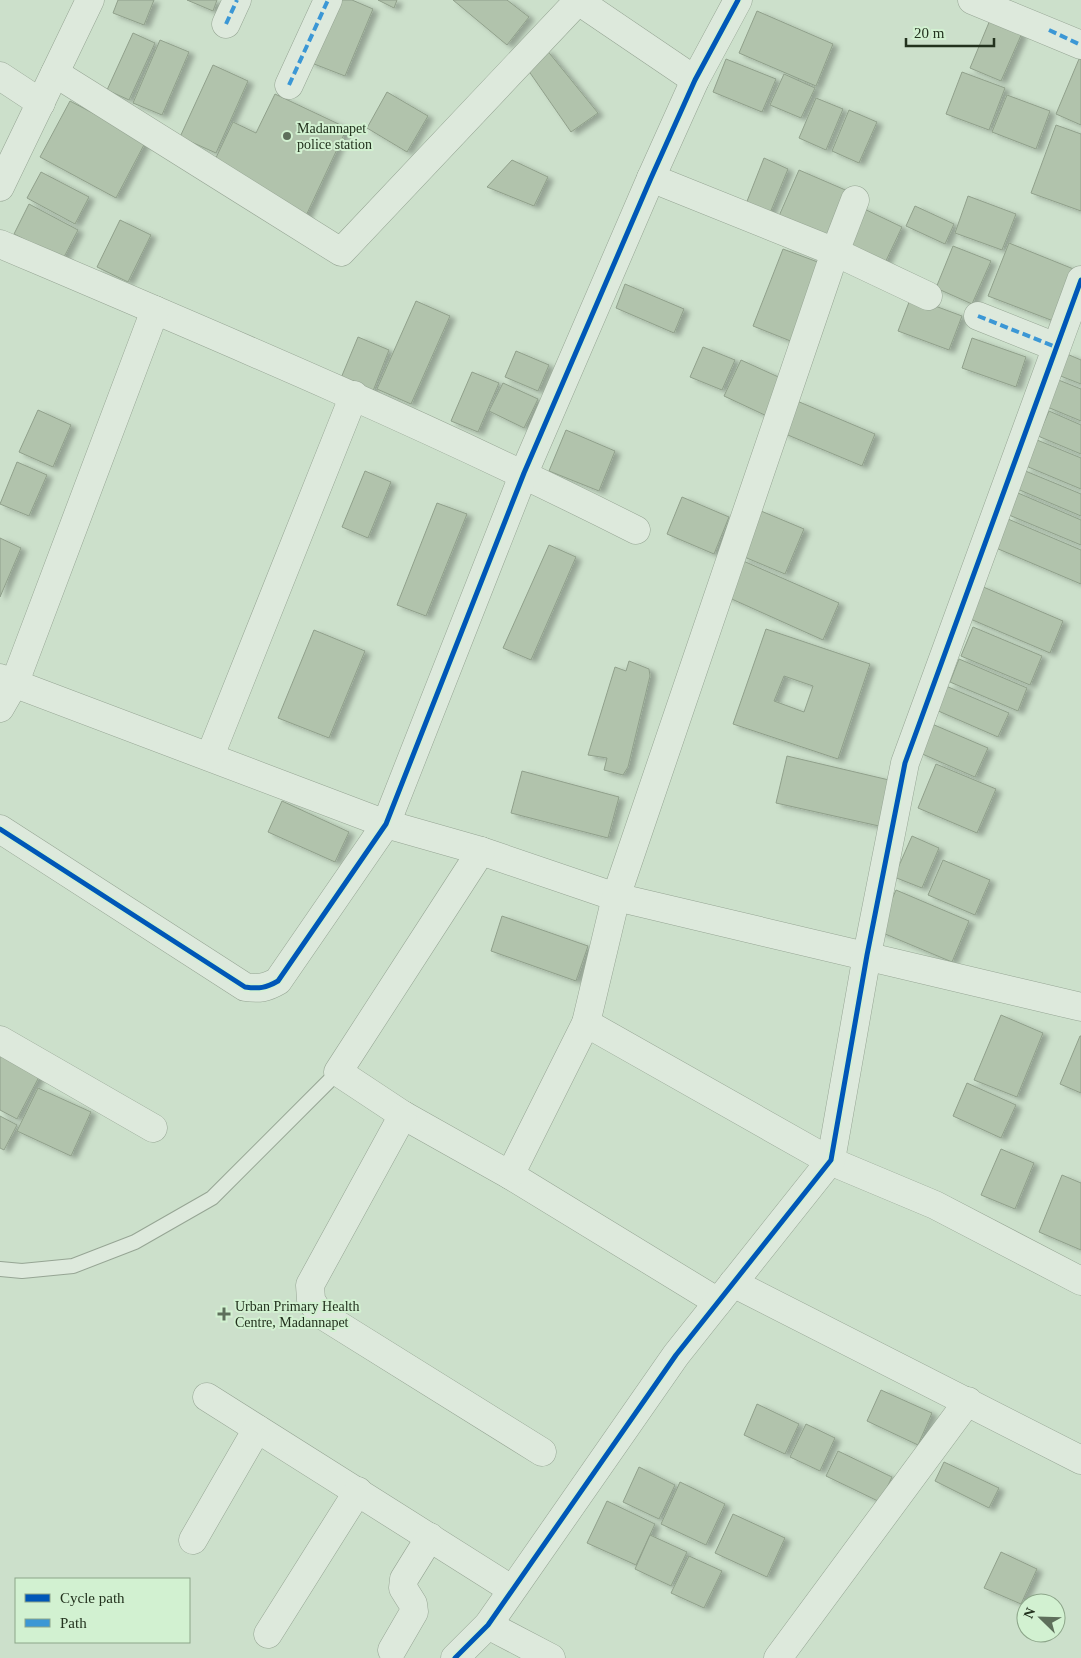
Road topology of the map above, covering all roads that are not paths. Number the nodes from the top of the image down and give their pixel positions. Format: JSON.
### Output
{"nodes":[{"id":1,"x":90,"y":0,"type":"edge"},
{"id":2,"x":328,"y":0,"type":"edge"},
{"id":3,"x":578,"y":0,"type":"edge"},
{"id":4,"x":738,"y":0,"type":"edge"},
{"id":5,"x":972,"y":0,"type":"edge"},
{"id":6,"x":1081,"y":44,"type":"edge"},
{"id":7,"x":55,"y":73,"type":"junction"},
{"id":8,"x":0,"y":76,"type":"edge"},
{"id":9,"x":695,"y":80,"type":"junction"},
{"id":10,"x":289,"y":86,"type":"dead end"},
{"id":11,"x":41,"y":103,"type":"junction"},
{"id":12,"x":651,"y":178,"type":"junction"},
{"id":13,"x":0,"y":187,"type":"edge"},
{"id":14,"x":855,"y":200,"type":"dead end"},
{"id":15,"x":0,"y":244,"type":"edge"},
{"id":16,"x":835,"y":252,"type":"junction"},
{"id":17,"x":1081,"y":280,"type":"edge"},
{"id":18,"x":928,"y":296,"type":"dead end"},
{"id":19,"x":155,"y":310,"type":"junction"},
{"id":20,"x":978,"y":316,"type":"dead end"},
{"id":21,"x":1056,"y":347,"type":"junction"},
{"id":22,"x":354,"y":395,"type":"junction"},
{"id":23,"x":524,"y":473,"type":"junction"},
{"id":24,"x":636,"y":530,"type":"dead end"},
{"id":25,"x":7,"y":680,"type":"edge"},
{"id":26,"x":0,"y":708,"type":"edge"},
{"id":27,"x":210,"y":756,"type":"junction"},
{"id":28,"x":386,"y":824,"type":"junction"},
{"id":29,"x":0,"y":829,"type":"edge"},
{"id":30,"x":481,"y":851,"type":"junction"},
{"id":31,"x":616,"y":897,"type":"junction"},
{"id":32,"x":867,"y":955,"type":"junction"},
{"id":33,"x":1081,"y":1007,"type":"edge"},
{"id":34,"x":586,"y":1023,"type":"junction"},
{"id":35,"x":0,"y":1040,"type":"edge"},
{"id":36,"x":338,"y":1072,"type":"junction"},
{"id":37,"x":403,"y":1115,"type":"junction"},
{"id":38,"x":153,"y":1128,"type":"dead end"},
{"id":39,"x":830,"y":1161,"type":"junction"},
{"id":40,"x":510,"y":1176,"type":"junction"},
{"id":41,"x":0,"y":1269,"type":"edge"},
{"id":42,"x":1081,"y":1281,"type":"edge"},
{"id":43,"x":725,"y":1292,"type":"junction"},
{"id":44,"x":207,"y":1397,"type":"dead end"},
{"id":45,"x":968,"y":1401,"type":"junction"},
{"id":46,"x":257,"y":1429,"type":"junction"},
{"id":47,"x":542,"y":1452,"type":"dead end"},
{"id":48,"x":1081,"y":1460,"type":"edge"},
{"id":49,"x":358,"y":1491,"type":"junction"},
{"id":50,"x":430,"y":1537,"type":"junction"},
{"id":51,"x":192,"y":1540,"type":"dead end"},
{"id":52,"x":512,"y":1589,"type":"junction"},
{"id":53,"x":488,"y":1625,"type":"junction"},
{"id":54,"x":268,"y":1634,"type":"dead end"},
{"id":55,"x":392,"y":1650,"type":"dead end"},
{"id":56,"x":455,"y":1658,"type":"edge"},
{"id":57,"x":551,"y":1658,"type":"edge"},
{"id":58,"x":778,"y":1658,"type":"edge"}],
"edges":[{"from":1,"to":7,"type":"street"},
{"from":2,"to":10,"type":"street"},
{"from":3,"to":7,"type":"street"},
{"from":3,"to":9,"type":"street"},
{"from":4,"to":9,"type":"street"},
{"from":5,"to":6,"type":"street"},
{"from":7,"to":11,"type":"street"},
{"from":8,"to":11,"type":"street"},
{"from":9,"to":12,"type":"street"},
{"from":11,"to":13,"type":"street"},
{"from":12,"to":16,"type":"street"},
{"from":12,"to":23,"type":"street"},
{"from":14,"to":16,"type":"street"},
{"from":15,"to":19,"type":"street"},
{"from":16,"to":18,"type":"street"},
{"from":16,"to":31,"type":"street"},
{"from":17,"to":21,"type":"street"},
{"from":19,"to":22,"type":"street"},
{"from":19,"to":25,"type":"street"},
{"from":20,"to":21,"type":"street"},
{"from":21,"to":32,"type":"street"},
{"from":22,"to":23,"type":"street"},
{"from":22,"to":27,"type":"street"},
{"from":23,"to":24,"type":"street"},
{"from":23,"to":28,"type":"street"},
{"from":25,"to":26,"type":"street"},
{"from":25,"to":27,"type":"street"},
{"from":27,"to":28,"type":"street"},
{"from":28,"to":29,"type":"street"},
{"from":28,"to":30,"type":"street"},
{"from":30,"to":31,"type":"street"},
{"from":30,"to":36,"type":"street"},
{"from":31,"to":32,"type":"street"},
{"from":31,"to":34,"type":"street"},
{"from":32,"to":33,"type":"street"},
{"from":32,"to":39,"type":"street"},
{"from":34,"to":39,"type":"street"},
{"from":34,"to":40,"type":"street"},
{"from":35,"to":38,"type":"street"},
{"from":36,"to":37,"type":"street"},
{"from":36,"to":41,"type":"lane"},
{"from":37,"to":40,"type":"street"},
{"from":37,"to":47,"type":"street"},
{"from":39,"to":42,"type":"street"},
{"from":39,"to":43,"type":"street"},
{"from":40,"to":43,"type":"street"},
{"from":43,"to":45,"type":"street"},
{"from":43,"to":52,"type":"street"},
{"from":44,"to":46,"type":"street"},
{"from":45,"to":48,"type":"street"},
{"from":45,"to":58,"type":"street"},
{"from":46,"to":49,"type":"street"},
{"from":46,"to":51,"type":"street"},
{"from":49,"to":50,"type":"street"},
{"from":49,"to":54,"type":"street"},
{"from":50,"to":52,"type":"street"},
{"from":50,"to":55,"type":"street"},
{"from":52,"to":53,"type":"street"},
{"from":53,"to":56,"type":"street"},
{"from":53,"to":57,"type":"street"}]}
